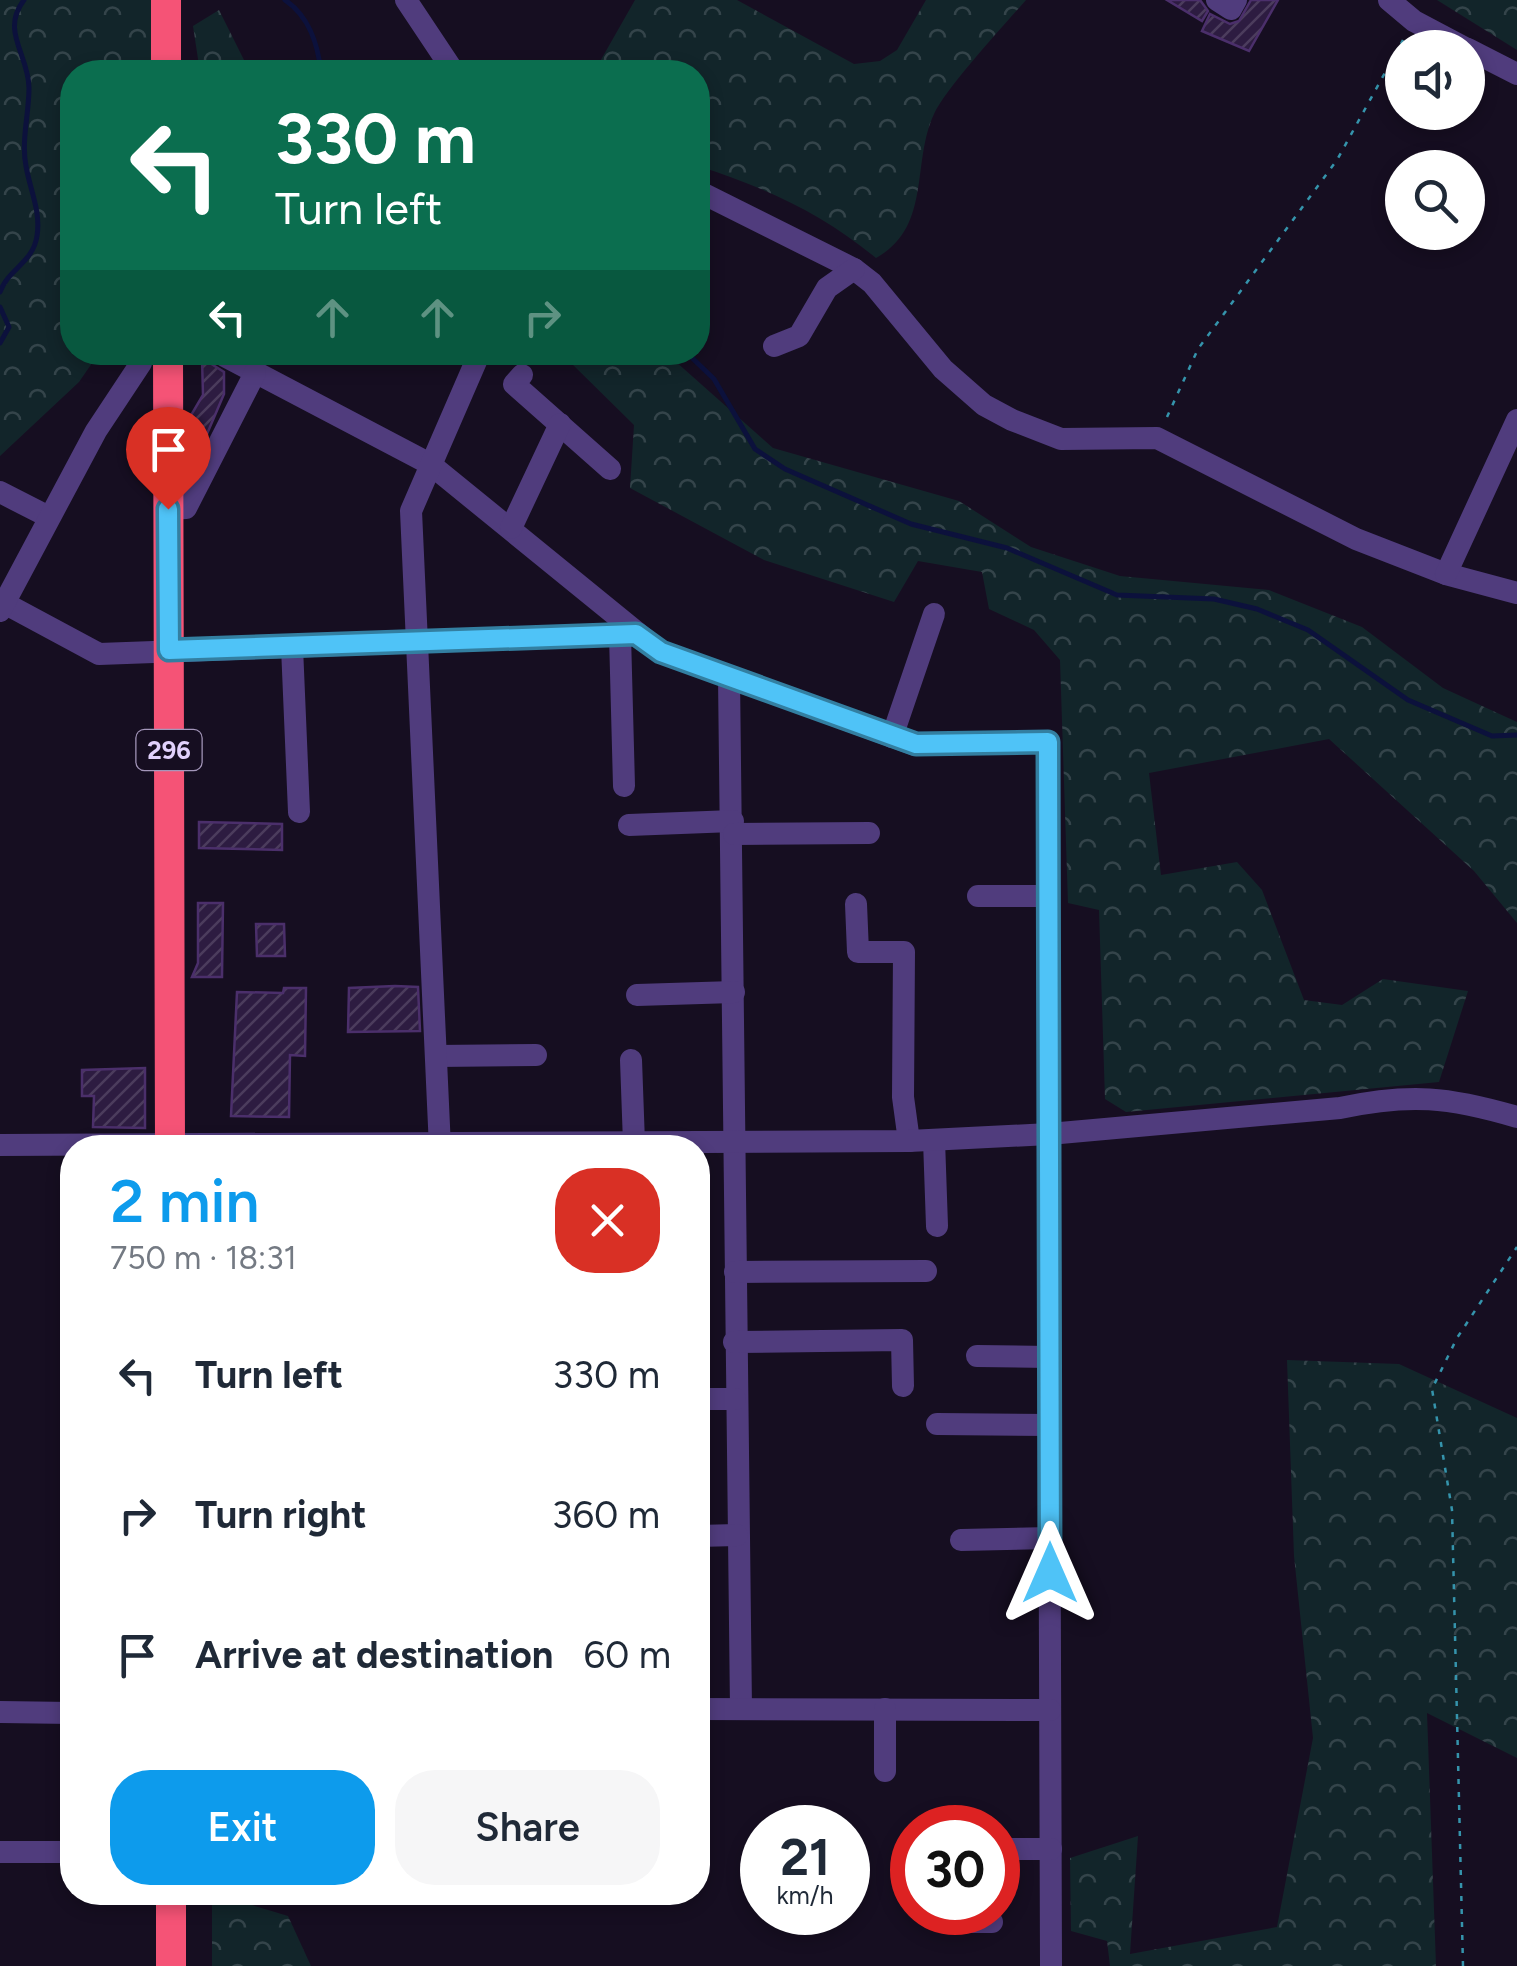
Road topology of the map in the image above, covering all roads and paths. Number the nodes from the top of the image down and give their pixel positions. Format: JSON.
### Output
{"nodes":[{"id":1,"x":166,"y":0,"type":"edge"},
{"id":2,"x":406,"y":0,"type":"edge"},
{"id":3,"x":1217,"y":0,"type":"edge"},
{"id":4,"x":1236,"y":0,"type":"edge"},
{"id":5,"x":1389,"y":0,"type":"edge"},
{"id":6,"x":1414,"y":21,"type":"junction"},
{"id":7,"x":1431,"y":30,"type":"edge"},
{"id":8,"x":1485,"y":58,"type":"edge"},
{"id":9,"x":166,"y":60,"type":"edge"},
{"id":10,"x":446,"y":60,"type":"edge"},
{"id":11,"x":1517,"y":74,"type":"edge"},
{"id":12,"x":710,"y":196,"type":"edge"},
{"id":13,"x":854,"y":269,"type":"junction"},
{"id":14,"x":774,"y":346,"type":"dead end"},
{"id":15,"x":140,"y":365,"type":"edge"},
{"id":16,"x":168,"y":365,"type":"edge"},
{"id":17,"x":240,"y":365,"type":"edge"},
{"id":18,"x":474,"y":365,"type":"edge"},
{"id":19,"x":256,"y":374,"type":"junction"},
{"id":20,"x":522,"y":375,"type":"dead end"},
{"id":21,"x":1517,"y":420,"type":"edge"},
{"id":22,"x":560,"y":424,"type":"junction"},
{"id":23,"x":1157,"y":438,"type":"junction"},
{"id":24,"x":430,"y":464,"type":"junction"},
{"id":25,"x":610,"y":469,"type":"dead end"},
{"id":26,"x":0,"y":492,"type":"edge"},
{"id":27,"x":168,"y":509,"type":"junction"},
{"id":28,"x":50,"y":517,"type":"junction"},
{"id":29,"x":511,"y":528,"type":"junction"},
{"id":30,"x":1446,"y":574,"type":"junction"},
{"id":31,"x":1517,"y":593,"type":"edge"},
{"id":32,"x":4,"y":597,"type":"edge"},
{"id":33,"x":934,"y":614,"type":"dead end"},
{"id":34,"x":628,"y":634,"type":"junction"},
{"id":35,"x":417,"y":642,"type":"junction"},
{"id":36,"x":292,"y":647,"type":"junction"},
{"id":37,"x":169,"y":650,"type":"junction"},
{"id":38,"x":729,"y":676,"type":"junction"},
{"id":39,"x":892,"y":737,"type":"junction"},
{"id":40,"x":624,"y":786,"type":"dead end"},
{"id":41,"x":298,"y":812,"type":"dead end"},
{"id":42,"x":629,"y":826,"type":"dead end"},
{"id":43,"x":734,"y":827,"type":"junction"},
{"id":44,"x":869,"y":833,"type":"dead end"},
{"id":45,"x":978,"y":896,"type":"dead end"},
{"id":46,"x":1048,"y":896,"type":"junction"},
{"id":47,"x":856,"y":904,"type":"dead end"},
{"id":48,"x":734,"y":992,"type":"junction"},
{"id":49,"x":637,"y":995,"type":"dead end"},
{"id":50,"x":429,"y":1050,"type":"junction"},
{"id":51,"x":536,"y":1055,"type":"dead end"},
{"id":52,"x":631,"y":1060,"type":"dead end"},
{"id":53,"x":1517,"y":1117,"type":"edge"},
{"id":54,"x":1048,"y":1134,"type":"junction"},
{"id":55,"x":170,"y":1135,"type":"edge"},
{"id":56,"x":439,"y":1135,"type":"edge"},
{"id":57,"x":634,"y":1135,"type":"edge"},
{"id":58,"x":934,"y":1140,"type":"junction"},
{"id":59,"x":909,"y":1141,"type":"junction"},
{"id":60,"x":710,"y":1143,"type":"edge"},
{"id":61,"x":735,"y":1143,"type":"junction"},
{"id":62,"x":0,"y":1146,"type":"edge"},
{"id":63,"x":60,"y":1146,"type":"edge"},
{"id":64,"x":938,"y":1226,"type":"dead end"},
{"id":65,"x":1517,"y":1247,"type":"edge"},
{"id":66,"x":926,"y":1271,"type":"dead end"},
{"id":67,"x":734,"y":1272,"type":"junction"},
{"id":68,"x":734,"y":1342,"type":"junction"},
{"id":69,"x":977,"y":1356,"type":"dead end"},
{"id":70,"x":1049,"y":1357,"type":"junction"},
{"id":71,"x":903,"y":1386,"type":"dead end"},
{"id":72,"x":735,"y":1398,"type":"junction"},
{"id":73,"x":710,"y":1399,"type":"edge"},
{"id":74,"x":937,"y":1424,"type":"dead end"},
{"id":75,"x":1050,"y":1424,"type":"junction"},
{"id":76,"x":738,"y":1535,"type":"junction"},
{"id":77,"x":710,"y":1536,"type":"edge"},
{"id":78,"x":1050,"y":1538,"type":"junction"},
{"id":79,"x":961,"y":1540,"type":"dead end"},
{"id":80,"x":710,"y":1709,"type":"edge"},
{"id":81,"x":740,"y":1709,"type":"junction"},
{"id":82,"x":885,"y":1709,"type":"junction"},
{"id":83,"x":1050,"y":1710,"type":"junction"},
{"id":84,"x":0,"y":1712,"type":"edge"},
{"id":85,"x":60,"y":1714,"type":"edge"},
{"id":86,"x":885,"y":1770,"type":"dead end"},
{"id":87,"x":1020,"y":1849,"type":"edge"},
{"id":88,"x":1050,"y":1850,"type":"junction"},
{"id":89,"x":0,"y":1852,"type":"edge"},
{"id":90,"x":60,"y":1852,"type":"edge"},
{"id":91,"x":170,"y":1905,"type":"edge"},
{"id":92,"x":171,"y":1966,"type":"edge"},
{"id":93,"x":1051,"y":1966,"type":"edge"},
{"id":94,"x":1463,"y":1966,"type":"edge"}],
"edges":[{"from":1,"to":9,"type":"highway"},
{"from":2,"to":10,"type":"street"},
{"from":3,"to":4,"type":"street"},
{"from":5,"to":6,"type":"street"},
{"from":6,"to":7,"type":"street"},
{"from":6,"to":23,"type":"path"},
{"from":8,"to":11,"type":"street"},
{"from":12,"to":13,"type":"street"},
{"from":13,"to":14,"type":"street"},
{"from":13,"to":23,"type":"street"},
{"from":15,"to":28,"type":"street"},
{"from":16,"to":27,"type":"highway","number":"296"},
{"from":17,"to":19,"type":"street"},
{"from":18,"to":24,"type":"street"},
{"from":19,"to":24,"type":"street"},
{"from":19,"to":27,"type":"street"},
{"from":20,"to":22,"type":"street"},
{"from":21,"to":30,"type":"street"},
{"from":22,"to":25,"type":"street"},
{"from":22,"to":29,"type":"street"},
{"from":23,"to":30,"type":"street"},
{"from":24,"to":29,"type":"street"},
{"from":24,"to":35,"type":"street"},
{"from":26,"to":28,"type":"street"},
{"from":27,"to":37,"type":"highway","number":"296"},
{"from":28,"to":32,"type":"street"},
{"from":29,"to":34,"type":"street"},
{"from":30,"to":31,"type":"street"},
{"from":32,"to":37,"type":"street"},
{"from":33,"to":39,"type":"street"},
{"from":34,"to":35,"type":"street"},
{"from":34,"to":38,"type":"street"},
{"from":34,"to":40,"type":"street"},
{"from":35,"to":36,"type":"street"},
{"from":35,"to":50,"type":"street"},
{"from":36,"to":37,"type":"street"},
{"from":36,"to":41,"type":"street"},
{"from":37,"to":55,"type":"highway","number":"296"},
{"from":38,"to":39,"type":"street"},
{"from":38,"to":43,"type":"street"},
{"from":39,"to":46,"type":"street"},
{"from":42,"to":43,"type":"street"},
{"from":43,"to":44,"type":"street"},
{"from":43,"to":48,"type":"street"},
{"from":45,"to":46,"type":"street"},
{"from":46,"to":54,"type":"street"},
{"from":47,"to":59,"type":"street"},
{"from":48,"to":49,"type":"street"},
{"from":48,"to":61,"type":"street"},
{"from":50,"to":51,"type":"street"},
{"from":50,"to":56,"type":"street"},
{"from":52,"to":57,"type":"street"},
{"from":53,"to":54,"type":"street"},
{"from":54,"to":58,"type":"street"},
{"from":54,"to":70,"type":"street"},
{"from":58,"to":59,"type":"street"},
{"from":58,"to":64,"type":"street"},
{"from":59,"to":61,"type":"street"},
{"from":60,"to":61,"type":"street"},
{"from":61,"to":67,"type":"street"},
{"from":62,"to":63,"type":"street"},
{"from":65,"to":94,"type":"path"},
{"from":66,"to":67,"type":"street"},
{"from":67,"to":68,"type":"street"},
{"from":68,"to":71,"type":"street"},
{"from":68,"to":72,"type":"street"},
{"from":69,"to":70,"type":"street"},
{"from":70,"to":75,"type":"street"},
{"from":72,"to":73,"type":"street"},
{"from":72,"to":76,"type":"street"},
{"from":74,"to":75,"type":"street"},
{"from":75,"to":78,"type":"street"},
{"from":76,"to":77,"type":"street"},
{"from":76,"to":81,"type":"street"},
{"from":78,"to":79,"type":"street"},
{"from":78,"to":83,"type":"street"},
{"from":80,"to":81,"type":"street"},
{"from":81,"to":82,"type":"street"},
{"from":82,"to":83,"type":"street"},
{"from":82,"to":86,"type":"street"},
{"from":83,"to":88,"type":"street"},
{"from":84,"to":85,"type":"street"},
{"from":87,"to":88,"type":"street"},
{"from":88,"to":93,"type":"street"},
{"from":89,"to":90,"type":"street"},
{"from":91,"to":92,"type":"highway"}]}
